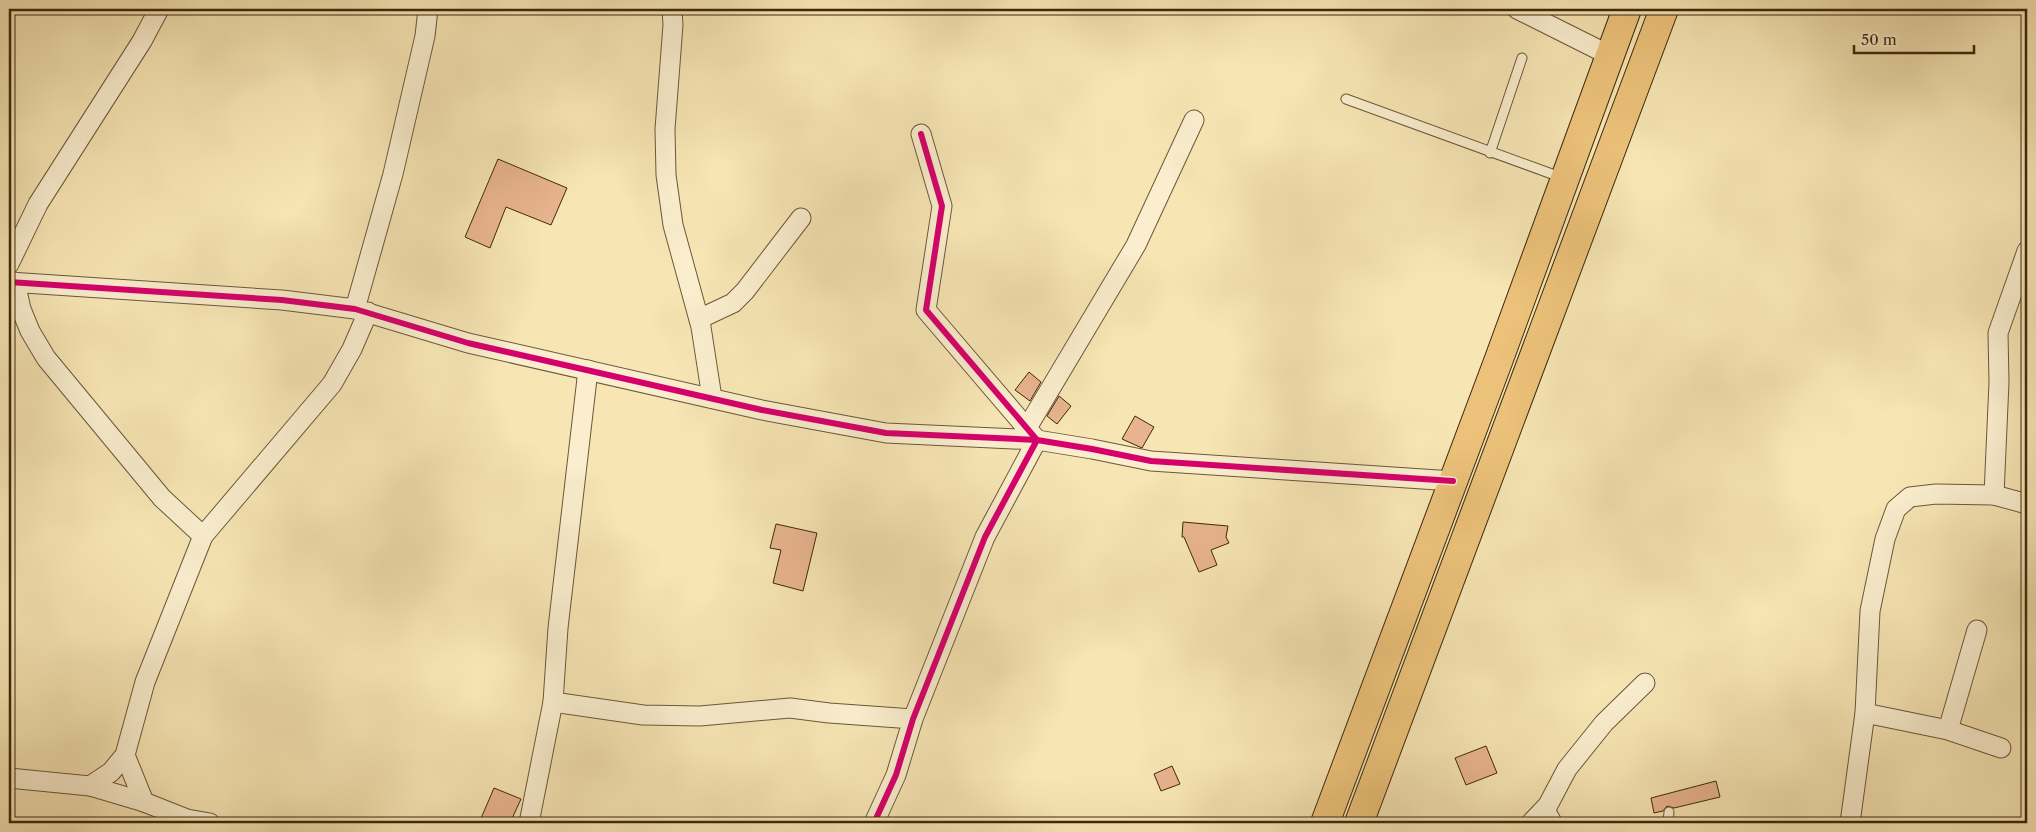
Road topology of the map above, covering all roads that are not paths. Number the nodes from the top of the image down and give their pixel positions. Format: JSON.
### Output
{"nodes":[{"id":1,"x":158,"y":9,"type":"edge"},
{"id":2,"x":428,"y":9,"type":"edge"},
{"id":3,"x":672,"y":9,"type":"edge"},
{"id":4,"x":1517,"y":9,"type":"edge"},
{"id":5,"x":1627,"y":9,"type":"edge"},
{"id":6,"x":1664,"y":9,"type":"edge"},
{"id":7,"x":1609,"y":56,"type":"junction"},
{"id":8,"x":1522,"y":58,"type":"dead end"},
{"id":9,"x":1346,"y":99,"type":"dead end"},
{"id":10,"x":1194,"y":120,"type":"dead end"},
{"id":11,"x":921,"y":134,"type":"dead end"},
{"id":12,"x":1490,"y":153,"type":"junction"},
{"id":13,"x":1566,"y":179,"type":"junction"},
{"id":14,"x":801,"y":218,"type":"dead end"},
{"id":15,"x":2027,"y":251,"type":"edge"},
{"id":16,"x":9,"y":264,"type":"edge"},
{"id":17,"x":12,"y":282,"type":"edge"},
{"id":18,"x":361,"y":311,"type":"junction"},
{"id":19,"x":699,"y":319,"type":"junction"},
{"id":20,"x":588,"y":370,"type":"junction"},
{"id":21,"x":712,"y":398,"type":"junction"},
{"id":22,"x":1028,"y":436,"type":"junction"},
{"id":23,"x":1453,"y":481,"type":"junction"},
{"id":24,"x":1994,"y":495,"type":"junction"},
{"id":25,"x":2027,"y":504,"type":"edge"},
{"id":26,"x":203,"y":536,"type":"junction"},
{"id":27,"x":1977,"y":630,"type":"dead end"},
{"id":28,"x":1645,"y":683,"type":"dead end"},
{"id":29,"x":553,"y":702,"type":"junction"},
{"id":30,"x":1865,"y":714,"type":"junction"},
{"id":31,"x":913,"y":719,"type":"junction"},
{"id":32,"x":1948,"y":730,"type":"junction"},
{"id":33,"x":2001,"y":748,"type":"dead end"},
{"id":34,"x":125,"y":755,"type":"junction"},
{"id":35,"x":9,"y":778,"type":"edge"},
{"id":36,"x":90,"y":786,"type":"junction"},
{"id":37,"x":144,"y":802,"type":"junction"},
{"id":38,"x":1548,"y":805,"type":"junction"},
{"id":39,"x":1669,"y":812,"type":"dead end"},
{"id":40,"x":210,"y":823,"type":"edge"},
{"id":41,"x":529,"y":823,"type":"edge"},
{"id":42,"x":874,"y":823,"type":"edge"},
{"id":43,"x":1325,"y":823,"type":"edge"},
{"id":44,"x":1359,"y":823,"type":"edge"},
{"id":45,"x":1531,"y":823,"type":"edge"},
{"id":46,"x":1558,"y":823,"type":"edge"},
{"id":47,"x":1668,"y":823,"type":"edge"},
{"id":48,"x":1850,"y":823,"type":"edge"}],
"edges":[{"from":1,"to":16,"type":"street"},
{"from":2,"to":18,"type":"street"},
{"from":3,"to":19,"type":"street"},
{"from":4,"to":7,"type":"street"},
{"from":5,"to":7,"type":"highway"},
{"from":6,"to":44,"type":"highway"},
{"from":7,"to":13,"type":"highway"},
{"from":8,"to":12,"type":"lane"},
{"from":9,"to":12,"type":"lane"},
{"from":10,"to":22,"type":"street"},
{"from":11,"to":22,"type":"street"},
{"from":12,"to":13,"type":"lane"},
{"from":13,"to":23,"type":"highway"},
{"from":14,"to":19,"type":"street"},
{"from":15,"to":24,"type":"street"},
{"from":17,"to":18,"type":"street"},
{"from":17,"to":26,"type":"street"},
{"from":18,"to":20,"type":"street"},
{"from":18,"to":26,"type":"street"},
{"from":19,"to":21,"type":"street"},
{"from":20,"to":21,"type":"street"},
{"from":20,"to":29,"type":"street"},
{"from":21,"to":22,"type":"street"},
{"from":22,"to":23,"type":"street"},
{"from":22,"to":31,"type":"street"},
{"from":23,"to":43,"type":"highway"},
{"from":24,"to":25,"type":"street"},
{"from":24,"to":30,"type":"street"},
{"from":26,"to":34,"type":"street"},
{"from":27,"to":32,"type":"street"},
{"from":28,"to":38,"type":"street"},
{"from":29,"to":31,"type":"street"},
{"from":29,"to":41,"type":"street"},
{"from":30,"to":32,"type":"street"},
{"from":30,"to":48,"type":"street"},
{"from":31,"to":42,"type":"street"},
{"from":32,"to":33,"type":"street"},
{"from":34,"to":36,"type":"street"},
{"from":34,"to":37,"type":"street"},
{"from":35,"to":36,"type":"street"},
{"from":36,"to":37,"type":"street"},
{"from":37,"to":40,"type":"street"},
{"from":38,"to":45,"type":"street"},
{"from":38,"to":46,"type":"lane"},
{"from":39,"to":47,"type":"lane"}]}
